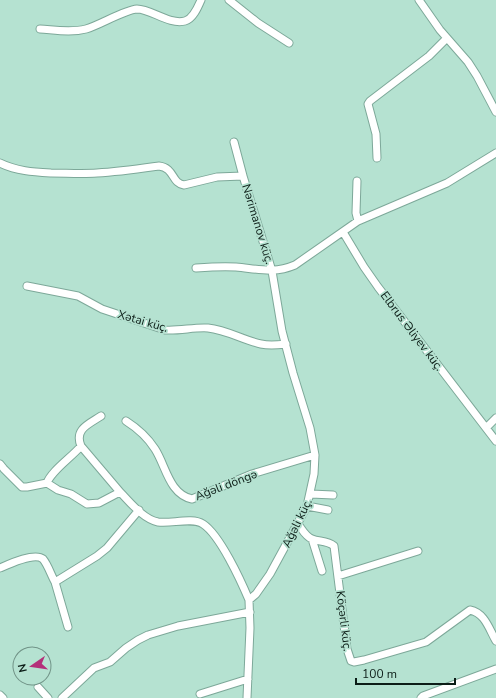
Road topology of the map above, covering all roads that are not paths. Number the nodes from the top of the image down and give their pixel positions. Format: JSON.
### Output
{"nodes":[{"id":1,"x":201,"y":0,"type":"edge"},
{"id":2,"x":229,"y":0,"type":"edge"},
{"id":3,"x":419,"y":0,"type":"edge"},
{"id":4,"x":40,"y":29,"type":"dead end"},
{"id":5,"x":447,"y":38,"type":"junction"},
{"id":6,"x":289,"y":43,"type":"dead end"},
{"id":7,"x":496,"y":112,"type":"edge"},
{"id":8,"x":234,"y":142,"type":"dead end"},
{"id":9,"x":496,"y":153,"type":"edge"},
{"id":10,"x":377,"y":158,"type":"dead end"},
{"id":11,"x":0,"y":164,"type":"edge"},
{"id":12,"x":243,"y":176,"type":"junction"},
{"id":13,"x":357,"y":181,"type":"dead end"},
{"id":14,"x":358,"y":221,"type":"junction"},
{"id":15,"x":343,"y":232,"type":"junction"},
{"id":16,"x":196,"y":268,"type":"dead end"},
{"id":17,"x":272,"y":271,"type":"junction"},
{"id":18,"x":27,"y":286,"type":"dead end"},
{"id":19,"x":286,"y":344,"type":"junction"},
{"id":20,"x":102,"y":416,"type":"dead end"},
{"id":21,"x":496,"y":418,"type":"edge"},
{"id":22,"x":126,"y":421,"type":"dead end"},
{"id":23,"x":486,"y":428,"type":"junction"},
{"id":24,"x":496,"y":441,"type":"edge"},
{"id":25,"x":81,"y":446,"type":"junction"},
{"id":26,"x":315,"y":454,"type":"junction"},
{"id":27,"x":1,"y":468,"type":"edge"},
{"id":28,"x":47,"y":483,"type":"junction"},
{"id":29,"x":120,"y":492,"type":"junction"},
{"id":30,"x":311,"y":494,"type":"junction"},
{"id":31,"x":332,"y":495,"type":"dead end"},
{"id":32,"x":307,"y":506,"type":"junction"},
{"id":33,"x":139,"y":510,"type":"junction"},
{"id":34,"x":328,"y":510,"type":"dead end"},
{"id":35,"x":298,"y":524,"type":"junction"},
{"id":36,"x":312,"y":539,"type":"junction"},
{"id":37,"x":418,"y":551,"type":"dead end"},
{"id":38,"x":0,"y":568,"type":"edge"},
{"id":39,"x":322,"y":571,"type":"dead end"},
{"id":40,"x":338,"y":576,"type":"junction"},
{"id":41,"x":55,"y":582,"type":"junction"},
{"id":42,"x":249,"y":600,"type":"junction"},
{"id":43,"x":250,"y":612,"type":"junction"},
{"id":44,"x":68,"y":627,"type":"dead end"},
{"id":45,"x":496,"y":641,"type":"edge"},
{"id":46,"x":496,"y":669,"type":"edge"},
{"id":47,"x":248,"y":679,"type":"junction"},
{"id":48,"x":38,"y":687,"type":"dead end"},
{"id":49,"x":200,"y":694,"type":"dead end"},
{"id":50,"x":0,"y":695,"type":"edge"},
{"id":51,"x":3,"y":698,"type":"edge"},
{"id":52,"x":48,"y":698,"type":"edge"},
{"id":53,"x":62,"y":698,"type":"edge"},
{"id":54,"x":247,"y":698,"type":"edge"},
{"id":55,"x":421,"y":698,"type":"edge"}],
"edges":[{"from":1,"to":4,"type":"street"},
{"from":2,"to":6,"type":"street"},
{"from":3,"to":5,"type":"street"},
{"from":5,"to":7,"type":"street"},
{"from":5,"to":10,"type":"street"},
{"from":8,"to":12,"type":"street"},
{"from":9,"to":14,"type":"street","name":"Nərimanov küç."},
{"from":11,"to":12,"type":"street","name":"Nərimanov küç."},
{"from":12,"to":17,"type":"street","name":"Nərimanov küç."},
{"from":13,"to":14,"type":"street"},
{"from":14,"to":15,"type":"street","name":"Nərimanov küç."},
{"from":15,"to":17,"type":"street","name":"Nərimanov küç."},
{"from":15,"to":23,"type":"street","name":"Elbrus Əliyev küç."},
{"from":16,"to":17,"type":"street"},
{"from":17,"to":19,"type":"street","name":"Ağəli küç."},
{"from":18,"to":19,"type":"street","name":"Xətai küç."},
{"from":19,"to":26,"type":"street","name":"Ağəli küç."},
{"from":20,"to":25,"type":"street"},
{"from":21,"to":23,"type":"street"},
{"from":22,"to":26,"type":"street","name":"Ağəli döngə"},
{"from":23,"to":24,"type":"street","name":"Elbrus Əliyev küç."},
{"from":25,"to":28,"type":"street"},
{"from":25,"to":29,"type":"street"},
{"from":26,"to":30,"type":"street","name":"Ağəli küç."},
{"from":27,"to":28,"type":"street"},
{"from":28,"to":29,"type":"street"},
{"from":29,"to":33,"type":"street"},
{"from":30,"to":31,"type":"street"},
{"from":30,"to":32,"type":"street","name":"Ağəli küç."},
{"from":32,"to":34,"type":"street"},
{"from":32,"to":35,"type":"street","name":"Ağəli küç."},
{"from":33,"to":41,"type":"street"},
{"from":33,"to":42,"type":"street"},
{"from":35,"to":36,"type":"street"},
{"from":35,"to":42,"type":"street","name":"Ağəli küç."},
{"from":36,"to":39,"type":"street"},
{"from":36,"to":40,"type":"street","name":"Köçərli küç."},
{"from":37,"to":40,"type":"street"},
{"from":38,"to":41,"type":"street"},
{"from":40,"to":45,"type":"street","name":"Köçərli küç."},
{"from":41,"to":44,"type":"street"},
{"from":42,"to":43,"type":"street"},
{"from":43,"to":47,"type":"street"},
{"from":43,"to":53,"type":"street"},
{"from":46,"to":55,"type":"street"},
{"from":47,"to":49,"type":"street"},
{"from":47,"to":54,"type":"street"},
{"from":48,"to":52,"type":"street"},
{"from":50,"to":51,"type":"street"}]}
